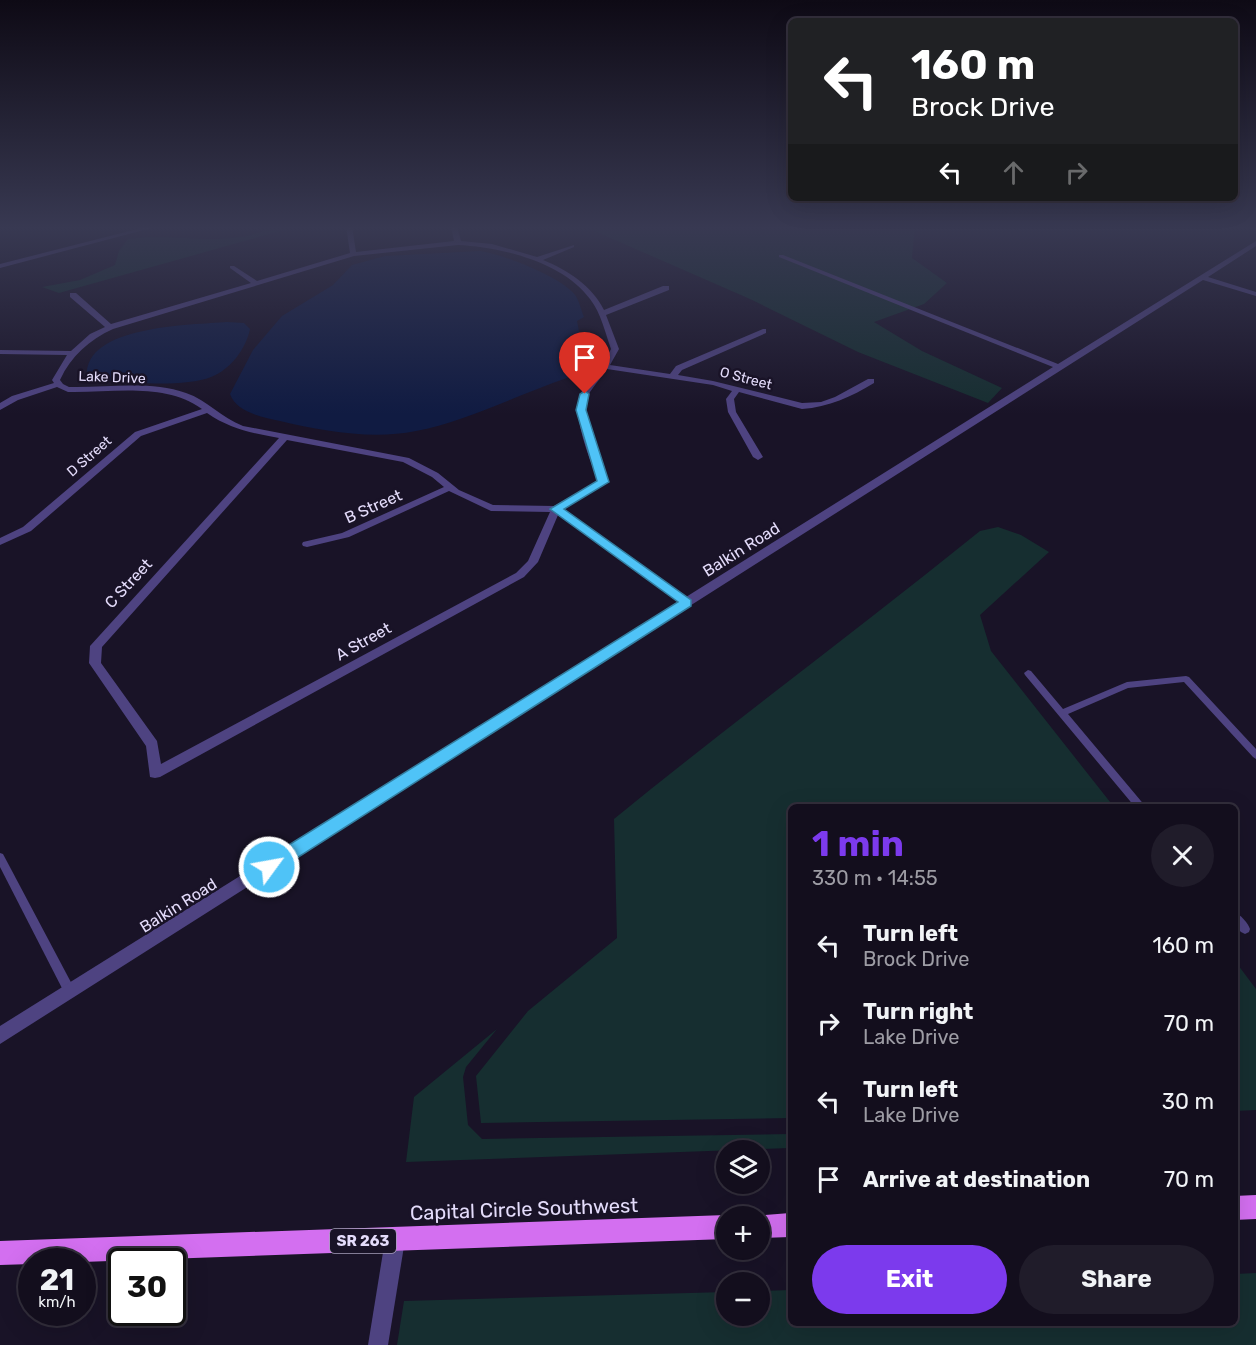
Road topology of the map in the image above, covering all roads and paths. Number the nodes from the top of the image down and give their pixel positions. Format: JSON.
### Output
{"nodes":[{"id":1,"x":237,"y":289,"type":"edge"},
{"id":2,"x":584,"y":289,"type":"edge"},
{"id":3,"x":664,"y":289,"type":"edge"},
{"id":4,"x":862,"y":289,"type":"edge"},
{"id":5,"x":1184,"y":289,"type":"edge"},
{"id":6,"x":1239,"y":289,"type":"edge"},
{"id":7,"x":1256,"y":294,"type":"edge"},
{"id":8,"x":73,"y":295,"type":"dead end"},
{"id":9,"x":601,"y":314,"type":"junction"},
{"id":10,"x":110,"y":327,"type":"junction"},
{"id":11,"x":763,"y":332,"type":"dead end"},
{"id":12,"x":0,"y":352,"type":"edge"},
{"id":13,"x":72,"y":353,"type":"junction"},
{"id":14,"x":608,"y":367,"type":"junction"},
{"id":15,"x":1059,"y":368,"type":"junction"},
{"id":16,"x":672,"y":377,"type":"junction"},
{"id":17,"x":871,"y":381,"type":"dead end"},
{"id":18,"x":58,"y":384,"type":"junction"},
{"id":19,"x":737,"y":390,"type":"junction"},
{"id":20,"x":0,"y":407,"type":"edge"},
{"id":21,"x":207,"y":410,"type":"junction"},
{"id":22,"x":285,"y":437,"type":"junction"},
{"id":23,"x":758,"y":457,"type":"dead end"},
{"id":24,"x":449,"y":488,"type":"junction"},
{"id":25,"x":556,"y":509,"type":"junction"},
{"id":26,"x":0,"y":542,"type":"edge"},
{"id":27,"x":307,"y":544,"type":"dead end"},
{"id":28,"x":687,"y":603,"type":"junction"},
{"id":29,"x":1028,"y":673,"type":"dead end"},
{"id":30,"x":1062,"y":713,"type":"junction"},
{"id":31,"x":1256,"y":754,"type":"edge"},
{"id":32,"x":155,"y":773,"type":"joint"},
{"id":33,"x":1138,"y":804,"type":"edge"},
{"id":34,"x":0,"y":857,"type":"edge"},
{"id":35,"x":1238,"y":921,"type":"edge"},
{"id":36,"x":1245,"y":929,"type":"dead end"},
{"id":37,"x":70,"y":992,"type":"junction"},
{"id":38,"x":0,"y":1036,"type":"edge"},
{"id":39,"x":1256,"y":1207,"type":"edge"},
{"id":40,"x":1238,"y":1208,"type":"edge"},
{"id":41,"x":788,"y":1225,"type":"edge"},
{"id":42,"x":770,"y":1226,"type":"edge"},
{"id":43,"x":716,"y":1227,"type":"edge"},
{"id":44,"x":395,"y":1239,"type":"junction"},
{"id":45,"x":0,"y":1253,"type":"edge"},
{"id":46,"x":378,"y":1345,"type":"edge"}],
"edges":[{"from":1,"to":10,"type":"street","name":"Lake Drive"},
{"from":2,"to":9,"type":"street","name":"Lake Drive"},
{"from":3,"to":9,"type":"street"},
{"from":4,"to":15,"type":"street"},
{"from":5,"to":15,"type":"street","name":"Balkin Road"},
{"from":6,"to":7,"type":"street"},
{"from":8,"to":10,"type":"street"},
{"from":9,"to":14,"type":"street","name":"Lake Drive"},
{"from":10,"to":13,"type":"street","name":"Lake Drive"},
{"from":11,"to":16,"type":"street"},
{"from":12,"to":13,"type":"street"},
{"from":13,"to":18,"type":"street","name":"Lake Drive"},
{"from":14,"to":16,"type":"street","name":"O Street"},
{"from":14,"to":25,"type":"street"},
{"from":15,"to":28,"type":"street","name":"Balkin Road"},
{"from":16,"to":19,"type":"street","name":"O Street"},
{"from":17,"to":19,"type":"street","name":"O Street"},
{"from":18,"to":20,"type":"street"},
{"from":18,"to":21,"type":"street","name":"Lake Drive"},
{"from":19,"to":23,"type":"street"},
{"from":21,"to":22,"type":"street","name":"Lake Drive"},
{"from":21,"to":26,"type":"street","name":"D Street"},
{"from":22,"to":24,"type":"street","name":"Lake Drive"},
{"from":22,"to":32,"type":"street","name":"C Street"},
{"from":24,"to":25,"type":"street","name":"Lake Drive"},
{"from":24,"to":27,"type":"street","name":"B Street"},
{"from":25,"to":28,"type":"street"},
{"from":25,"to":32,"type":"street","name":"A Street"},
{"from":28,"to":37,"type":"street","name":"Balkin Road"},
{"from":29,"to":30,"type":"lane"},
{"from":30,"to":31,"type":"lane"},
{"from":30,"to":33,"type":"lane"},
{"from":34,"to":37,"type":"lane"},
{"from":35,"to":36,"type":"lane"},
{"from":37,"to":38,"type":"street","name":"Balkin Road"},
{"from":39,"to":40,"type":"main road"},
{"from":41,"to":42,"type":"main road"},
{"from":43,"to":44,"type":"main road","name":"Capital Circle Southwest","number":"SR 263"},
{"from":44,"to":45,"type":"main road","name":"Capital Circle Southwest","number":"SR 263"},
{"from":44,"to":46,"type":"street"}]}
